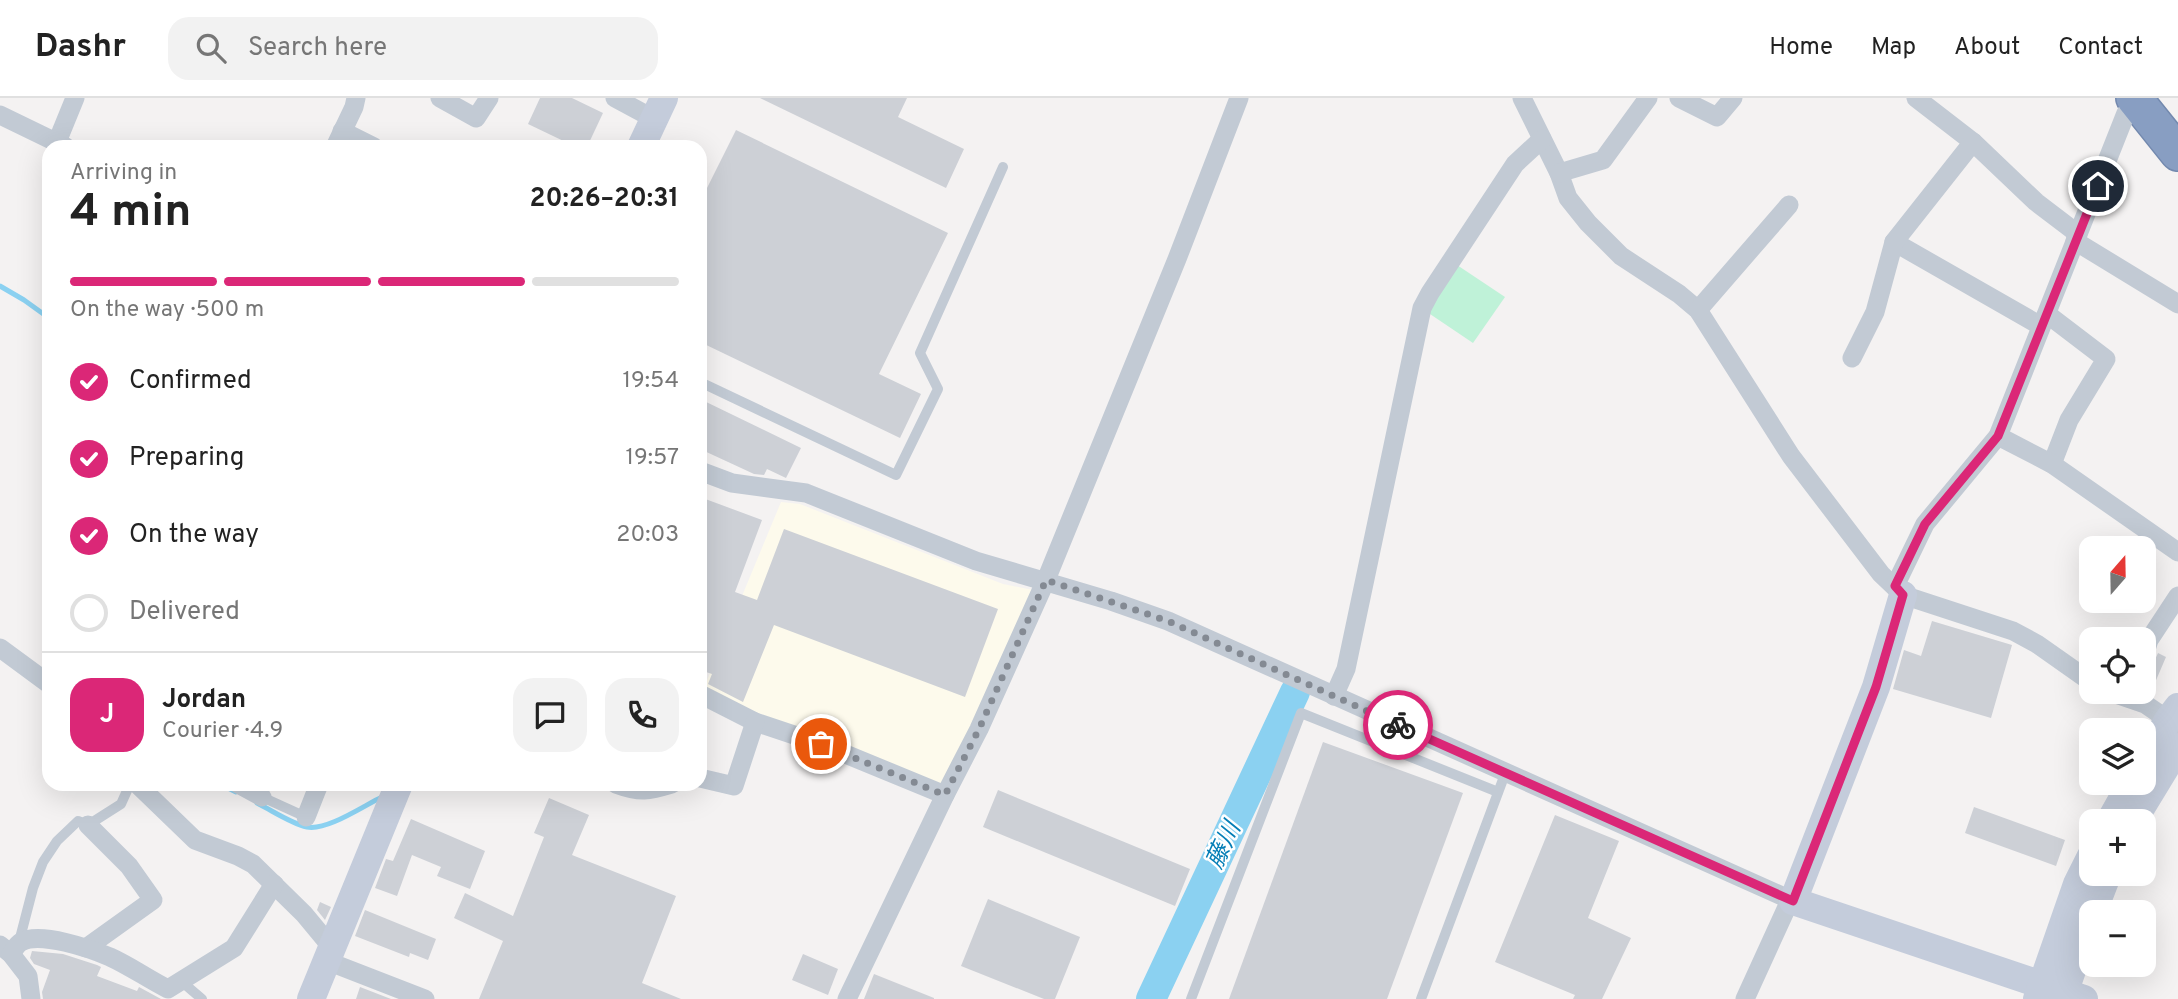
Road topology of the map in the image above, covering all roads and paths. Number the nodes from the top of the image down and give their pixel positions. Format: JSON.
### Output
{"nodes":[{"id":1,"x":75,"y":98,"type":"edge"},
{"id":2,"x":356,"y":98,"type":"edge"},
{"id":3,"x":440,"y":98,"type":"edge"},
{"id":4,"x":489,"y":98,"type":"edge"},
{"id":5,"x":615,"y":98,"type":"edge"},
{"id":6,"x":1239,"y":98,"type":"edge"},
{"id":7,"x":1522,"y":98,"type":"edge"},
{"id":8,"x":1648,"y":98,"type":"edge"},
{"id":9,"x":1679,"y":98,"type":"edge"},
{"id":10,"x":1733,"y":98,"type":"edge"},
{"id":11,"x":1916,"y":98,"type":"edge"},
{"id":12,"x":2137,"y":101,"type":"edge"},
{"id":13,"x":659,"y":108,"type":"edge"},
{"id":14,"x":0,"y":115,"type":"edge"},
{"id":15,"x":339,"y":139,"type":"edge"},
{"id":16,"x":1542,"y":139,"type":"junction"},
{"id":17,"x":51,"y":140,"type":"edge"},
{"id":18,"x":62,"y":140,"type":"edge"},
{"id":19,"x":644,"y":140,"type":"edge"},
{"id":20,"x":1973,"y":142,"type":"junction"},
{"id":21,"x":2178,"y":153,"type":"edge"},
{"id":22,"x":1003,"y":167,"type":"dead end"},
{"id":23,"x":1559,"y":173,"type":"junction"},
{"id":24,"x":1789,"y":205,"type":"dead end"},
{"id":25,"x":2077,"y":237,"type":"junction"},
{"id":26,"x":1894,"y":242,"type":"junction"},
{"id":27,"x":2178,"y":304,"type":"edge"},
{"id":28,"x":1698,"y":310,"type":"junction"},
{"id":29,"x":2044,"y":320,"type":"junction"},
{"id":30,"x":1852,"y":358,"type":"dead end"},
{"id":31,"x":707,"y":385,"type":"edge"},
{"id":32,"x":1998,"y":436,"type":"junction"},
{"id":33,"x":2052,"y":464,"type":"junction"},
{"id":34,"x":707,"y":474,"type":"edge"},
{"id":35,"x":2178,"y":552,"type":"edge"},
{"id":36,"x":1046,"y":580,"type":"junction"},
{"id":37,"x":1899,"y":590,"type":"junction"},
{"id":38,"x":2178,"y":596,"type":"edge"},
{"id":39,"x":2156,"y":629,"type":"edge"},
{"id":40,"x":0,"y":648,"type":"edge"},
{"id":41,"x":2079,"y":673,"type":"edge"},
{"id":42,"x":42,"y":678,"type":"edge"},
{"id":43,"x":1334,"y":696,"type":"junction"},
{"id":44,"x":707,"y":698,"type":"edge"},
{"id":45,"x":2145,"y":704,"type":"edge"},
{"id":46,"x":2175,"y":718,"type":"edge"},
{"id":47,"x":755,"y":722,"type":"junction"},
{"id":48,"x":2156,"y":744,"type":"edge"},
{"id":49,"x":2178,"y":747,"type":"edge"},
{"id":50,"x":707,"y":780,"type":"edge"},
{"id":51,"x":1501,"y":783,"type":"junction"},
{"id":52,"x":127,"y":791,"type":"edge"},
{"id":53,"x":144,"y":791,"type":"edge"},
{"id":54,"x":251,"y":791,"type":"edge"},
{"id":55,"x":315,"y":791,"type":"edge"},
{"id":56,"x":402,"y":791,"type":"edge"},
{"id":57,"x":945,"y":795,"type":"junction"},
{"id":58,"x":262,"y":797,"type":"joint"},
{"id":59,"x":2140,"y":809,"type":"edge"},
{"id":60,"x":306,"y":817,"type":"joint"},
{"id":61,"x":88,"y":825,"type":"junction"},
{"id":62,"x":2079,"y":880,"type":"edge"},
{"id":63,"x":274,"y":884,"type":"junction"},
{"id":64,"x":1793,"y":901,"type":"junction"},
{"id":65,"x":2079,"y":945,"type":"edge"},
{"id":66,"x":10,"y":947,"type":"edge"},
{"id":67,"x":86,"y":948,"type":"junction"},
{"id":68,"x":330,"y":955,"type":"junction"},
{"id":69,"x":180,"y":981,"type":"junction"},
{"id":70,"x":2058,"y":995,"type":"edge"},
{"id":71,"x":30,"y":999,"type":"edge"},
{"id":72,"x":202,"y":999,"type":"edge"},
{"id":73,"x":311,"y":999,"type":"edge"},
{"id":74,"x":425,"y":999,"type":"edge"},
{"id":75,"x":847,"y":999,"type":"edge"},
{"id":76,"x":1191,"y":999,"type":"edge"},
{"id":77,"x":1421,"y":999,"type":"edge"},
{"id":78,"x":1745,"y":999,"type":"edge"}],
"edges":[{"from":1,"to":18,"type":"street"},
{"from":2,"to":15,"type":"street"},
{"from":3,"to":4,"type":"street"},
{"from":5,"to":13,"type":"street"},
{"from":6,"to":36,"type":"street"},
{"from":7,"to":16,"type":"street"},
{"from":8,"to":23,"type":"street"},
{"from":9,"to":10,"type":"street"},
{"from":11,"to":20,"type":"street"},
{"from":12,"to":21,"type":"highway"},
{"from":12,"to":25,"type":"street"},
{"from":13,"to":19,"type":"street"},
{"from":14,"to":17,"type":"street"},
{"from":16,"to":23,"type":"street"},
{"from":16,"to":43,"type":"street"},
{"from":20,"to":25,"type":"street"},
{"from":20,"to":26,"type":"street"},
{"from":22,"to":31,"type":"lane"},
{"from":23,"to":28,"type":"street"},
{"from":24,"to":28,"type":"street"},
{"from":25,"to":27,"type":"street"},
{"from":25,"to":29,"type":"street"},
{"from":26,"to":29,"type":"street"},
{"from":26,"to":30,"type":"street"},
{"from":28,"to":37,"type":"street"},
{"from":29,"to":32,"type":"street"},
{"from":29,"to":33,"type":"street"},
{"from":32,"to":33,"type":"street"},
{"from":32,"to":37,"type":"street"},
{"from":33,"to":35,"type":"street"},
{"from":34,"to":36,"type":"street"},
{"from":36,"to":43,"type":"street"},
{"from":36,"to":57,"type":"street"},
{"from":37,"to":41,"type":"street"},
{"from":37,"to":64,"type":"street"},
{"from":38,"to":39,"type":"street"},
{"from":40,"to":42,"type":"street"},
{"from":43,"to":51,"type":"street"},
{"from":44,"to":47,"type":"street"},
{"from":45,"to":46,"type":"street"},
{"from":46,"to":48,"type":"street"},
{"from":47,"to":50,"type":"street"},
{"from":47,"to":57,"type":"street"},
{"from":49,"to":59,"type":"street"},
{"from":51,"to":64,"type":"street"},
{"from":51,"to":76,"type":"lane"},
{"from":51,"to":77,"type":"lane"},
{"from":52,"to":61,"type":"lane"},
{"from":53,"to":63,"type":"street"},
{"from":54,"to":58,"type":"street"},
{"from":55,"to":60,"type":"street"},
{"from":56,"to":68,"type":"street"},
{"from":57,"to":75,"type":"street"},
{"from":58,"to":60,"type":"lane"},
{"from":61,"to":66,"type":"lane"},
{"from":61,"to":67,"type":"street"},
{"from":62,"to":70,"type":"street"},
{"from":63,"to":68,"type":"street"},
{"from":63,"to":69,"type":"street"},
{"from":64,"to":70,"type":"street"},
{"from":64,"to":78,"type":"street"},
{"from":65,"to":70,"type":"street"},
{"from":66,"to":67,"type":"street"},
{"from":66,"to":71,"type":"street"},
{"from":67,"to":69,"type":"street"},
{"from":68,"to":73,"type":"street"},
{"from":68,"to":74,"type":"street"},
{"from":69,"to":72,"type":"lane"}]}
